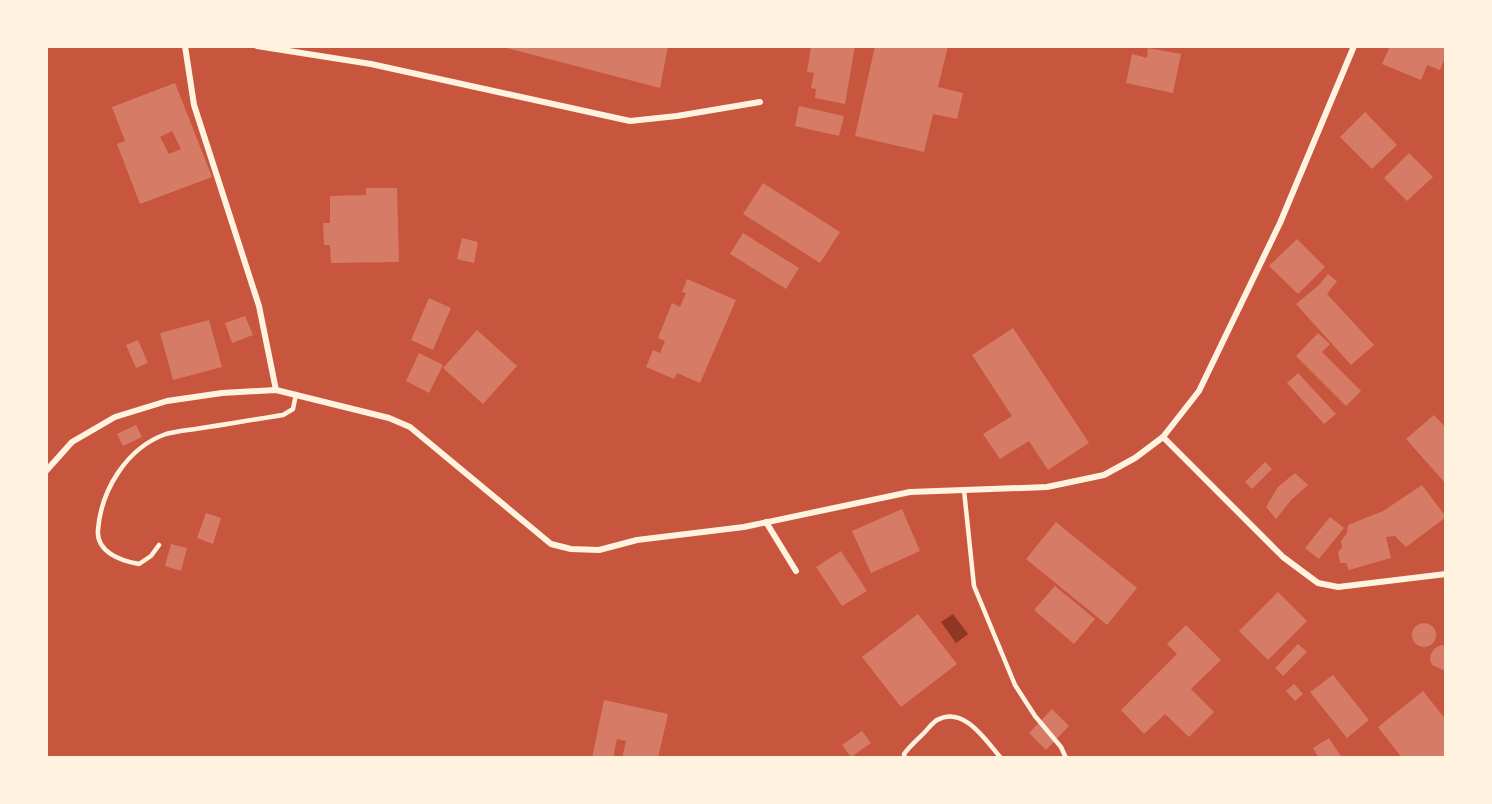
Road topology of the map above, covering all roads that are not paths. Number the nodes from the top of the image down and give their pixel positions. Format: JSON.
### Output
{"nodes":[{"id":1,"x":185,"y":46,"type":"edge"},
{"id":2,"x":257,"y":46,"type":"edge"},
{"id":3,"x":1354,"y":46,"type":"edge"},
{"id":4,"x":760,"y":102,"type":"dead end"},
{"id":5,"x":276,"y":390,"type":"junction"},
{"id":6,"x":296,"y":394,"type":"junction"},
{"id":7,"x":1163,"y":437,"type":"junction"},
{"id":8,"x":46,"y":471,"type":"edge"},
{"id":9,"x":964,"y":490,"type":"junction"},
{"id":10,"x":766,"y":522,"type":"junction"},
{"id":11,"x":159,"y":545,"type":"dead end"},
{"id":12,"x":796,"y":571,"type":"dead end"},
{"id":13,"x":1446,"y":574,"type":"edge"},
{"id":14,"x":905,"y":758,"type":"edge"},
{"id":15,"x":1001,"y":758,"type":"edge"},
{"id":16,"x":1066,"y":758,"type":"edge"}],
"edges":[{"from":1,"to":5,"type":"street"},
{"from":2,"to":4,"type":"street"},
{"from":3,"to":7,"type":"street"},
{"from":5,"to":6,"type":"street"},
{"from":5,"to":8,"type":"street"},
{"from":6,"to":10,"type":"street"},
{"from":6,"to":11,"type":"lane"},
{"from":7,"to":9,"type":"street"},
{"from":7,"to":13,"type":"street"},
{"from":9,"to":10,"type":"street"},
{"from":9,"to":16,"type":"lane"},
{"from":10,"to":12,"type":"street"},
{"from":14,"to":15,"type":"lane"}]}
